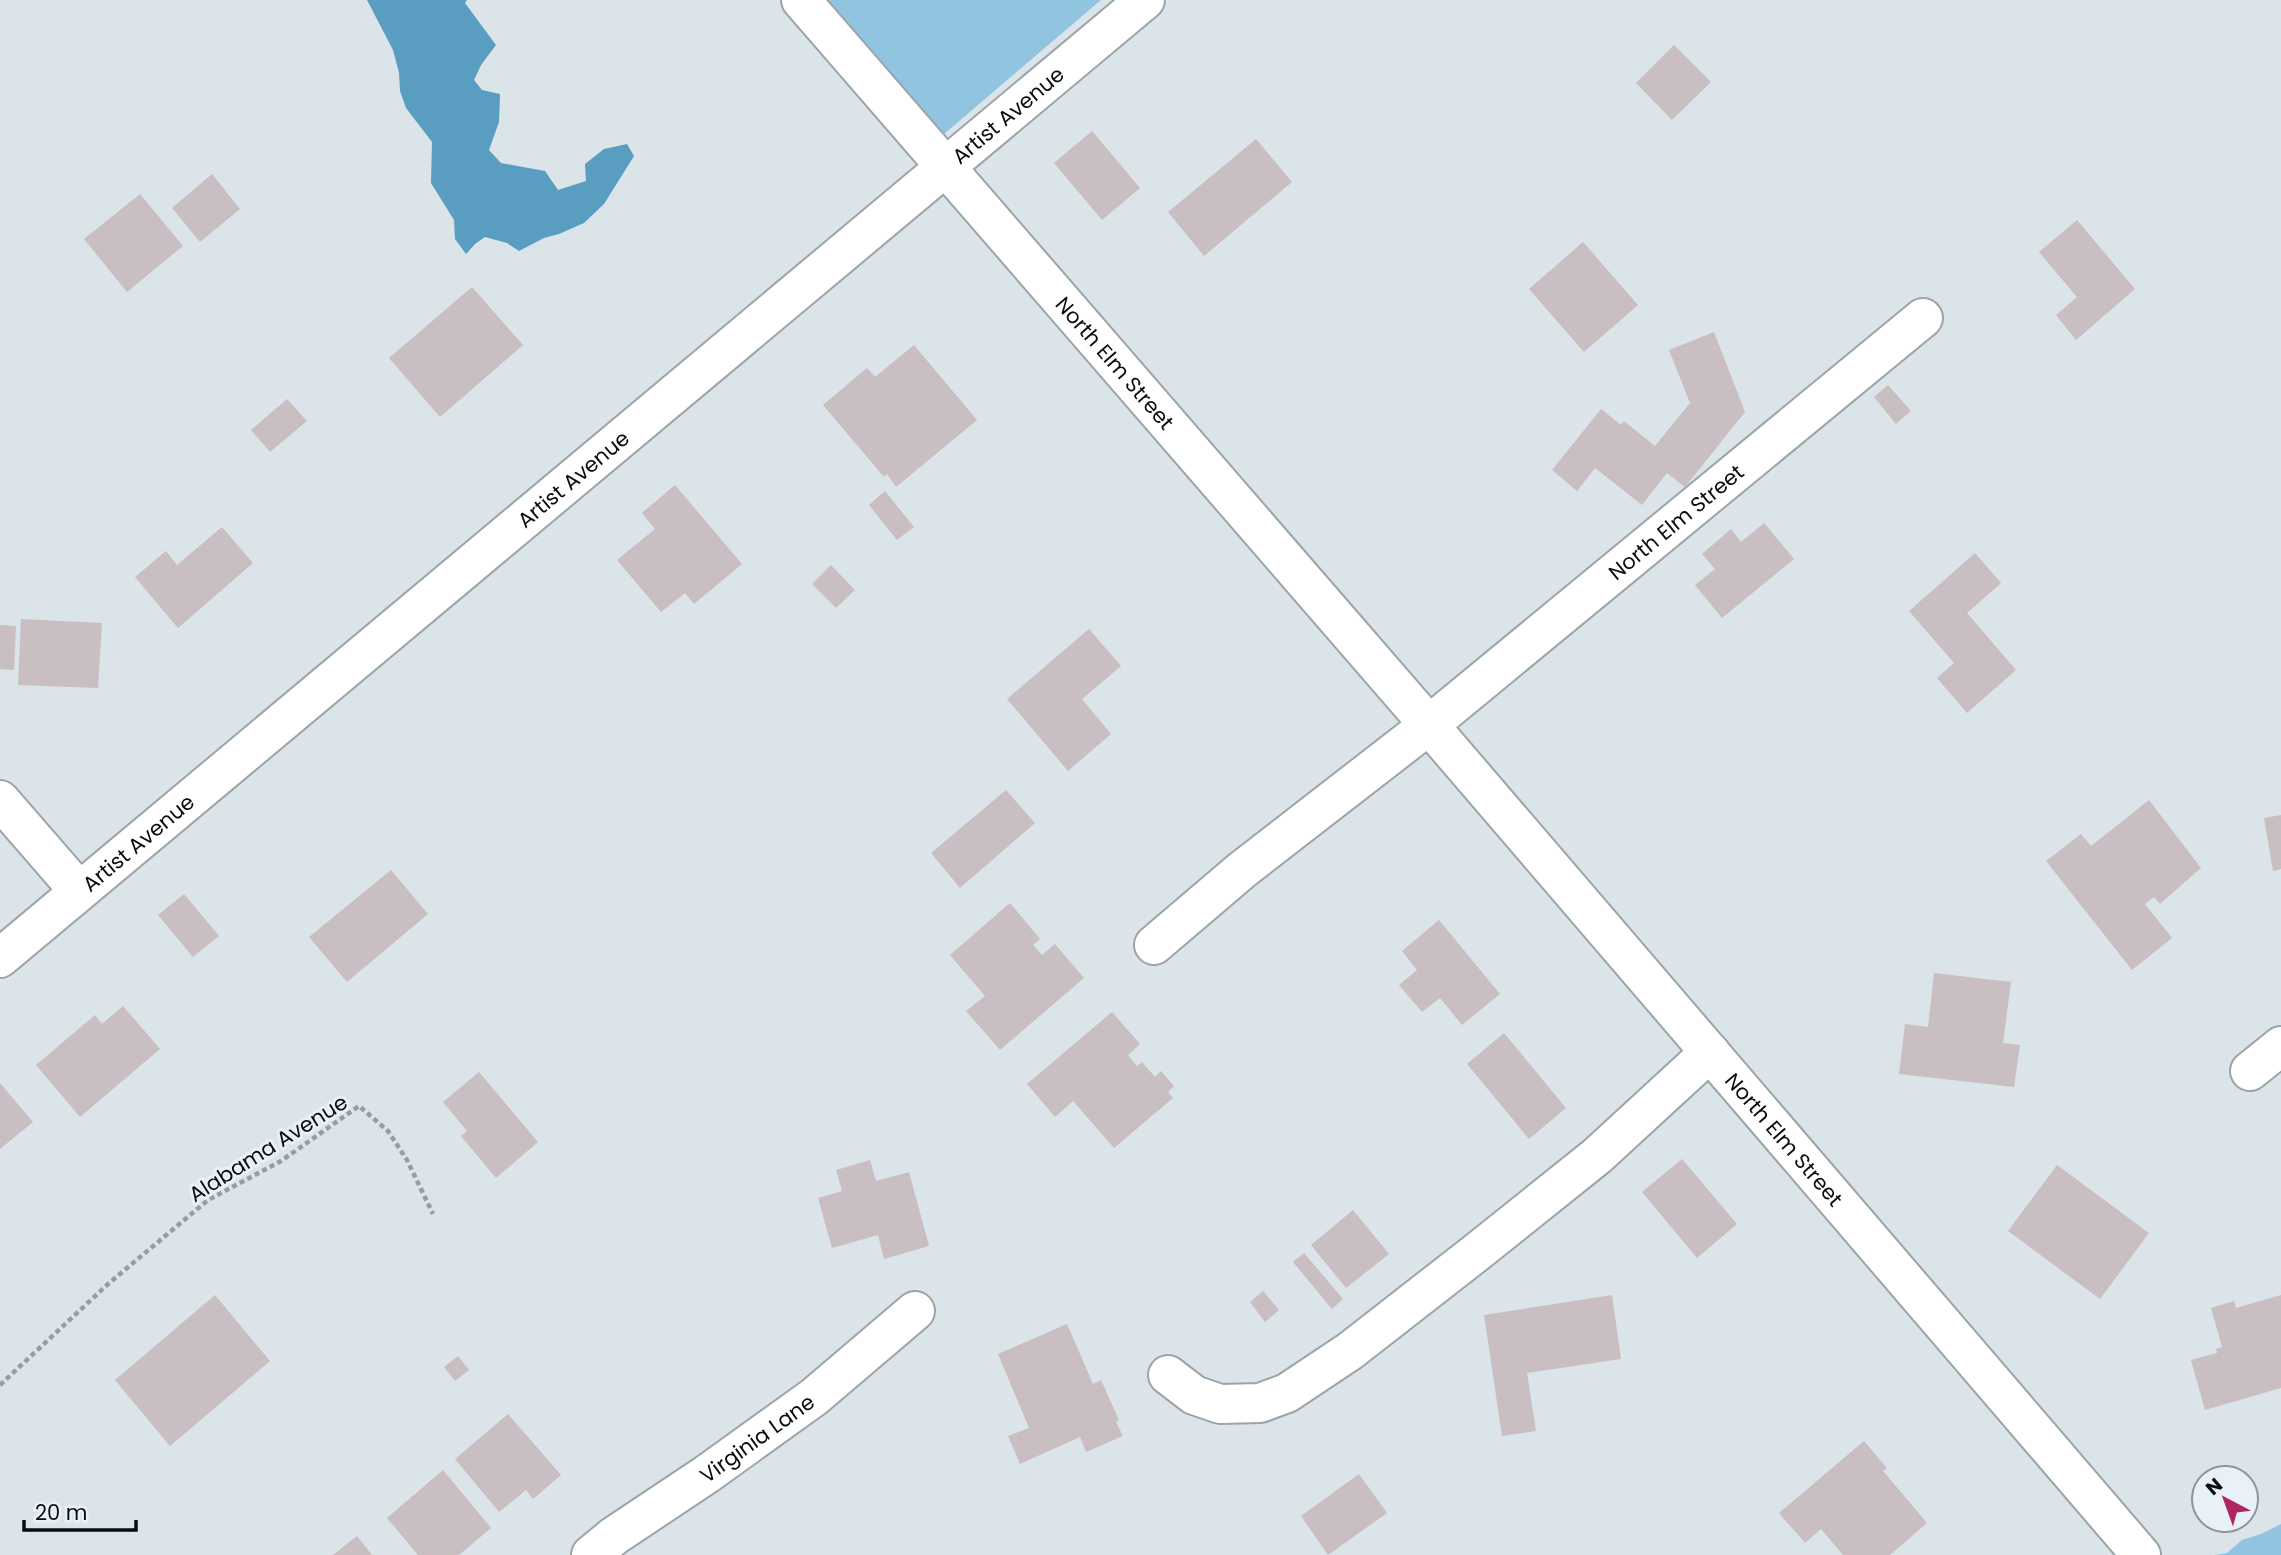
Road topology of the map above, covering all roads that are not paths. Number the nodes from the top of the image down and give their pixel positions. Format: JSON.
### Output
{"nodes":[{"id":1,"x":800,"y":0,"type":"edge"},
{"id":2,"x":1145,"y":0,"type":"edge"},
{"id":3,"x":947,"y":167,"type":"junction"},
{"id":4,"x":1923,"y":318,"type":"dead end"},
{"id":5,"x":1429,"y":724,"type":"junction"},
{"id":6,"x":0,"y":800,"type":"edge"},
{"id":7,"x":79,"y":891,"type":"junction"},
{"id":8,"x":1154,"y":944,"type":"dead end"},
{"id":9,"x":0,"y":958,"type":"edge"},
{"id":10,"x":2281,"y":1046,"type":"edge"},
{"id":11,"x":1710,"y":1052,"type":"junction"},
{"id":12,"x":2250,"y":1071,"type":"dead end"},
{"id":13,"x":915,"y":1311,"type":"dead end"},
{"id":14,"x":1168,"y":1375,"type":"dead end"},
{"id":15,"x":591,"y":1555,"type":"edge"},
{"id":16,"x":2141,"y":1555,"type":"edge"}],
"edges":[{"from":1,"to":3,"type":"street","name":"North Elm Street"},
{"from":2,"to":3,"type":"street","name":"Artist Avenue"},
{"from":3,"to":5,"type":"street","name":"North Elm Street"},
{"from":3,"to":7,"type":"street","name":"Artist Avenue"},
{"from":4,"to":5,"type":"street","name":"North Elm Street"},
{"from":5,"to":8,"type":"street"},
{"from":5,"to":11,"type":"street","name":"North Elm Street"},
{"from":6,"to":7,"type":"street"},
{"from":7,"to":9,"type":"street","name":"Artist Avenue"},
{"from":10,"to":12,"type":"street"},
{"from":11,"to":14,"type":"street"},
{"from":11,"to":16,"type":"street","name":"North Elm Street"},
{"from":13,"to":15,"type":"street","name":"Virginia Lane"}]}
